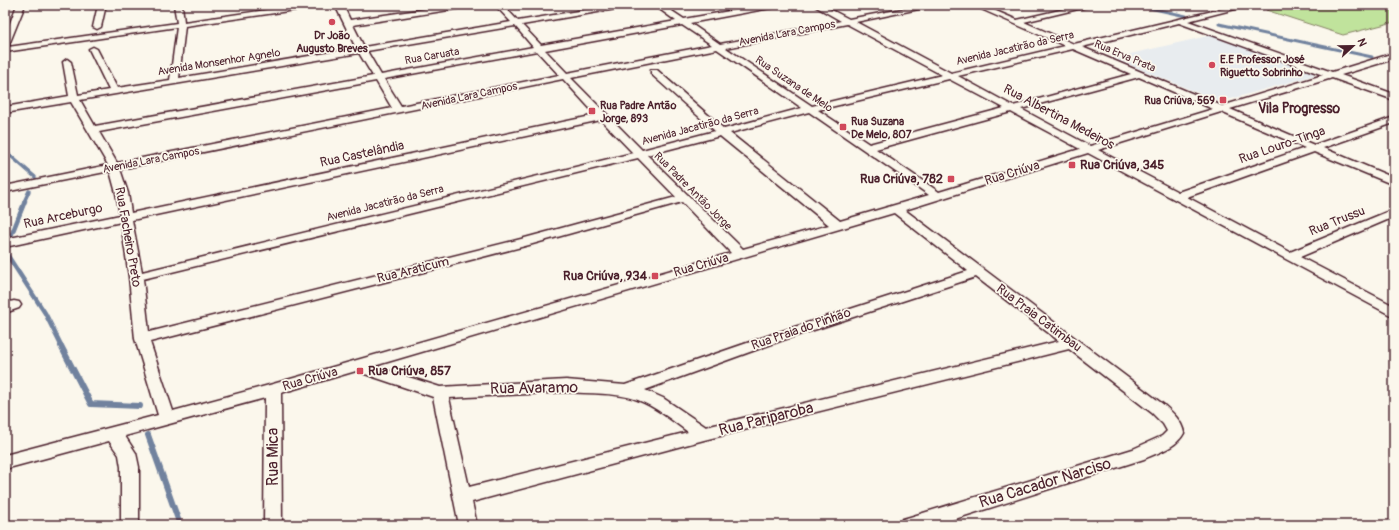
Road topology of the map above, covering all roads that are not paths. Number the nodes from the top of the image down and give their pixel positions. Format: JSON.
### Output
{"nodes":[{"id":1,"x":11,"y":5,"type":"edge"},
{"id":2,"x":21,"y":5,"type":"edge"},
{"id":3,"x":102,"y":5,"type":"edge"},
{"id":4,"x":178,"y":5,"type":"edge"},
{"id":5,"x":316,"y":5,"type":"edge"},
{"id":6,"x":339,"y":5,"type":"edge"},
{"id":7,"x":468,"y":5,"type":"edge"},
{"id":8,"x":499,"y":5,"type":"edge"},
{"id":9,"x":627,"y":5,"type":"edge"},
{"id":10,"x":658,"y":5,"type":"edge"},
{"id":11,"x":776,"y":5,"type":"edge"},
{"id":12,"x":817,"y":5,"type":"edge"},
{"id":13,"x":897,"y":5,"type":"edge"},
{"id":14,"x":934,"y":5,"type":"edge"},
{"id":15,"x":976,"y":5,"type":"edge"},
{"id":16,"x":1091,"y":5,"type":"edge"},
{"id":17,"x":1247,"y":5,"type":"edge"},
{"id":18,"x":5,"y":6,"type":"edge"},
{"id":19,"x":908,"y":10,"type":"junction"},
{"id":20,"x":1184,"y":20,"type":"junction"},
{"id":21,"x":849,"y":21,"type":"junction"},
{"id":22,"x":683,"y":22,"type":"junction"},
{"id":23,"x":1016,"y":22,"type":"junction"},
{"id":24,"x":348,"y":23,"type":"junction"},
{"id":25,"x":516,"y":23,"type":"junction"},
{"id":26,"x":180,"y":25,"type":"junction"},
{"id":27,"x":97,"y":27,"type":"dead end"},
{"id":28,"x":5,"y":46,"type":"edge"},
{"id":29,"x":718,"y":46,"type":"junction"},
{"id":30,"x":1073,"y":46,"type":"junction"},
{"id":31,"x":540,"y":48,"type":"junction"},
{"id":32,"x":93,"y":49,"type":"dead end"},
{"id":33,"x":361,"y":49,"type":"junction"},
{"id":34,"x":5,"y":50,"type":"edge"},
{"id":35,"x":1393,"y":56,"type":"edge"},
{"id":36,"x":67,"y":62,"type":"dead end"},
{"id":37,"x":654,"y":72,"type":"dead end"},
{"id":38,"x":1141,"y":74,"type":"junction"},
{"id":39,"x":1330,"y":74,"type":"junction"},
{"id":40,"x":950,"y":75,"type":"junction"},
{"id":41,"x":566,"y":76,"type":"junction"},
{"id":42,"x":377,"y":77,"type":"junction"},
{"id":43,"x":174,"y":80,"type":"junction"},
{"id":44,"x":114,"y":91,"type":"junction"},
{"id":45,"x":1394,"y":97,"type":"edge"},
{"id":46,"x":74,"y":98,"type":"junction"},
{"id":47,"x":1012,"y":108,"type":"junction"},
{"id":48,"x":1221,"y":108,"type":"junction"},
{"id":49,"x":810,"y":109,"type":"junction"},
{"id":50,"x":5,"y":110,"type":"edge"},
{"id":51,"x":398,"y":110,"type":"junction"},
{"id":52,"x":603,"y":117,"type":"junction"},
{"id":53,"x":1394,"y":120,"type":"edge"},
{"id":54,"x":92,"y":130,"type":"junction"},
{"id":55,"x":722,"y":132,"type":"junction"},
{"id":56,"x":867,"y":148,"type":"junction"},
{"id":57,"x":1091,"y":149,"type":"junction"},
{"id":58,"x":1315,"y":149,"type":"junction"},
{"id":59,"x":640,"y":154,"type":"junction"},
{"id":60,"x":114,"y":167,"type":"junction"},
{"id":61,"x":1394,"y":182,"type":"edge"},
{"id":62,"x":5,"y":189,"type":"edge"},
{"id":63,"x":936,"y":195,"type":"junction"},
{"id":64,"x":1178,"y":196,"type":"junction"},
{"id":65,"x":684,"y":198,"type":"junction"},
{"id":66,"x":896,"y":209,"type":"junction"},
{"id":67,"x":1394,"y":213,"type":"edge"},
{"id":68,"x":126,"y":218,"type":"junction"},
{"id":69,"x":837,"y":225,"type":"junction"},
{"id":70,"x":5,"y":243,"type":"edge"},
{"id":71,"x":739,"y":254,"type":"junction"},
{"id":72,"x":1291,"y":256,"type":"junction"},
{"id":73,"x":978,"y":272,"type":"junction"},
{"id":74,"x":136,"y":277,"type":"junction"},
{"id":75,"x":1391,"y":308,"type":"edge"},
{"id":76,"x":142,"y":339,"type":"junction"},
{"id":77,"x":1071,"y":343,"type":"junction"},
{"id":78,"x":357,"y":366,"type":"junction"},
{"id":79,"x":272,"y":390,"type":"junction"},
{"id":80,"x":626,"y":391,"type":"junction"},
{"id":81,"x":440,"y":393,"type":"junction"},
{"id":82,"x":161,"y":420,"type":"junction"},
{"id":83,"x":119,"y":431,"type":"junction"},
{"id":84,"x":1176,"y":433,"type":"joint"},
{"id":85,"x":704,"y":434,"type":"junction"},
{"id":86,"x":5,"y":462,"type":"edge"},
{"id":87,"x":461,"y":497,"type":"junction"},
{"id":88,"x":130,"y":525,"type":"edge"},
{"id":89,"x":273,"y":525,"type":"edge"},
{"id":90,"x":468,"y":525,"type":"edge"},
{"id":91,"x":910,"y":525,"type":"edge"}],
"edges":[{"from":1,"to":18,"type":"street"},
{"from":2,"to":28,"type":"street"},
{"from":3,"to":27,"type":"street"},
{"from":4,"to":26,"type":"street"},
{"from":5,"to":26,"type":"street"},
{"from":6,"to":24,"type":"street"},
{"from":7,"to":24,"type":"street"},
{"from":8,"to":25,"type":"street","name":"Rua Padre Antão Jorge"},
{"from":9,"to":25,"type":"street","name":"Avenida Monsenhor Agnelo"},
{"from":10,"to":22,"type":"street","name":"Rua Suzana de Melo"},
{"from":11,"to":22,"type":"street","name":"Rua Caruata"},
{"from":12,"to":21,"type":"street","name":"Rua Albertina Medeiros"},
{"from":13,"to":19,"type":"street"},
{"from":14,"to":19,"type":"street","name":"Avenida Lara Campos"},
{"from":15,"to":23,"type":"street","name":"Rua Erva Prata"},
{"from":16,"to":23,"type":"street"},
{"from":17,"to":20,"type":"street","name":"Avenida Jacatirão da Serra"},
{"from":19,"to":21,"type":"street","name":"Avenida Lara Campos"},
{"from":20,"to":30,"type":"street","name":"Avenida Jacatirão da Serra"},
{"from":20,"to":39,"type":"street"},
{"from":21,"to":29,"type":"street","name":"Avenida Lara Campos"},
{"from":21,"to":40,"type":"street","name":"Rua Albertina Medeiros"},
{"from":22,"to":29,"type":"street","name":"Rua Suzana de Melo"},
{"from":22,"to":31,"type":"street","name":"Rua Caruata"},
{"from":23,"to":30,"type":"street","name":"Rua Erva Prata"},
{"from":24,"to":33,"type":"street"},
{"from":25,"to":31,"type":"street","name":"Rua Padre Antão Jorge"},
{"from":25,"to":33,"type":"street","name":"Avenida Monsenhor Agnelo"},
{"from":26,"to":34,"type":"street"},
{"from":26,"to":43,"type":"street"},
{"from":29,"to":41,"type":"street","name":"Avenida Lara Campos"},
{"from":29,"to":49,"type":"street","name":"Rua Suzana de Melo"},
{"from":30,"to":38,"type":"street","name":"Rua Erva Prata"},
{"from":30,"to":40,"type":"street","name":"Avenida Jacatirão da Serra"},
{"from":31,"to":41,"type":"street","name":"Rua Padre Antão Jorge"},
{"from":31,"to":42,"type":"street","name":"Rua Caruata"},
{"from":32,"to":44,"type":"street"},
{"from":33,"to":42,"type":"street"},
{"from":33,"to":43,"type":"street","name":"Avenida Monsenhor Agnelo"},
{"from":35,"to":39,"type":"street","name":"Rua Criúva"},
{"from":36,"to":46,"type":"street","name":"Rua Facheiro Preto"},
{"from":37,"to":55,"type":"street"},
{"from":38,"to":47,"type":"street"},
{"from":38,"to":48,"type":"street","name":"Rua Erva Prata"},
{"from":39,"to":45,"type":"street"},
{"from":39,"to":48,"type":"street","name":"Rua Criúva"},
{"from":40,"to":47,"type":"street","name":"Rua Albertina Medeiros"},
{"from":40,"to":49,"type":"street","name":"Avenida Jacatirão da Serra"},
{"from":41,"to":51,"type":"street","name":"Avenida Lara Campos"},
{"from":41,"to":52,"type":"street","name":"Rua Padre Antão Jorge"},
{"from":42,"to":51,"type":"street"},
{"from":42,"to":54,"type":"street","name":"Rua Caruata"},
{"from":43,"to":44,"type":"street","name":"Avenida Monsenhor Agnelo"},
{"from":44,"to":46,"type":"street","name":"Avenida Monsenhor Agnelo"},
{"from":46,"to":50,"type":"street","name":"Avenida Monsenhor Agnelo"},
{"from":46,"to":54,"type":"street","name":"Rua Facheiro Preto"},
{"from":47,"to":56,"type":"street"},
{"from":47,"to":57,"type":"street","name":"Rua Albertina Medeiros"},
{"from":48,"to":57,"type":"street","name":"Rua Criúva"},
{"from":48,"to":58,"type":"street","name":"Rua Erva Prata"},
{"from":49,"to":55,"type":"street","name":"Avenida Jacatirão da Serra"},
{"from":49,"to":56,"type":"street","name":"Rua Suzana de Melo"},
{"from":51,"to":60,"type":"street","name":"Avenida Lara Campos"},
{"from":52,"to":59,"type":"street","name":"Rua Padre Antão Jorge"},
{"from":52,"to":68,"type":"street","name":"Rua Castelândia"},
{"from":53,"to":58,"type":"street","name":"Rua Louro-Tinga"},
{"from":54,"to":60,"type":"street","name":"Rua Facheiro Preto"},
{"from":55,"to":59,"type":"street","name":"Avenida Jacatirão da Serra"},
{"from":55,"to":69,"type":"street"},
{"from":56,"to":63,"type":"street","name":"Rua Suzana de Melo"},
{"from":57,"to":63,"type":"street","name":"Rua Criúva"},
{"from":57,"to":64,"type":"street","name":"Rua Albertina Medeiros"},
{"from":58,"to":61,"type":"street","name":"Rua Erva Prata"},
{"from":58,"to":64,"type":"street","name":"Rua Louro-Tinga"},
{"from":59,"to":65,"type":"street","name":"Rua Padre Antão Jorge"},
{"from":59,"to":74,"type":"street","name":"Avenida Jacatirão da Serra"},
{"from":60,"to":62,"type":"street","name":"Avenida Lara Campos"},
{"from":60,"to":68,"type":"street","name":"Rua Facheiro Preto"},
{"from":63,"to":66,"type":"street","name":"Rua Criúva"},
{"from":64,"to":72,"type":"street","name":"Rua Albertina Medeiros"},
{"from":65,"to":71,"type":"street","name":"Rua Padre Antão Jorge"},
{"from":65,"to":76,"type":"street","name":"Rua Araticum"},
{"from":66,"to":69,"type":"street","name":"Rua Criúva"},
{"from":66,"to":73,"type":"street","name":"Rua Praia Catimbau"},
{"from":67,"to":72,"type":"street","name":"Rua Trussu"},
{"from":68,"to":70,"type":"street","name":"Rua Arceburgo"},
{"from":68,"to":74,"type":"street","name":"Rua Facheiro Preto"},
{"from":69,"to":71,"type":"street","name":"Rua Criúva"},
{"from":71,"to":78,"type":"street","name":"Rua Criúva"},
{"from":72,"to":75,"type":"street","name":"Rua Albertina Medeiros"},
{"from":73,"to":77,"type":"street","name":"Rua Praia Catimbau"},
{"from":73,"to":80,"type":"street","name":"Rua Praia do Pinhão"},
{"from":74,"to":76,"type":"street","name":"Rua Facheiro Preto"},
{"from":76,"to":82,"type":"street","name":"Rua Facheiro Preto"},
{"from":77,"to":84,"type":"street","name":"Rua Praia Catimbau"},
{"from":77,"to":85,"type":"street","name":"Rua Pariparoba"},
{"from":78,"to":79,"type":"street","name":"Rua Criúva"},
{"from":78,"to":81,"type":"street","name":"Rua Avaramo"},
{"from":79,"to":82,"type":"street","name":"Rua Criúva"},
{"from":79,"to":89,"type":"street","name":"Rua Mica"},
{"from":80,"to":81,"type":"street","name":"Rua Avaramo"},
{"from":80,"to":85,"type":"street","name":"Rua Avaramo"},
{"from":81,"to":87,"type":"street"},
{"from":82,"to":83,"type":"street","name":"Rua Criúva"},
{"from":83,"to":86,"type":"street","name":"Rua Criúva"},
{"from":83,"to":88,"type":"street"},
{"from":84,"to":91,"type":"street","name":"Rua Cacador Narciso"},
{"from":85,"to":87,"type":"street","name":"Rua Pariparoba"},
{"from":87,"to":90,"type":"street"}]}
